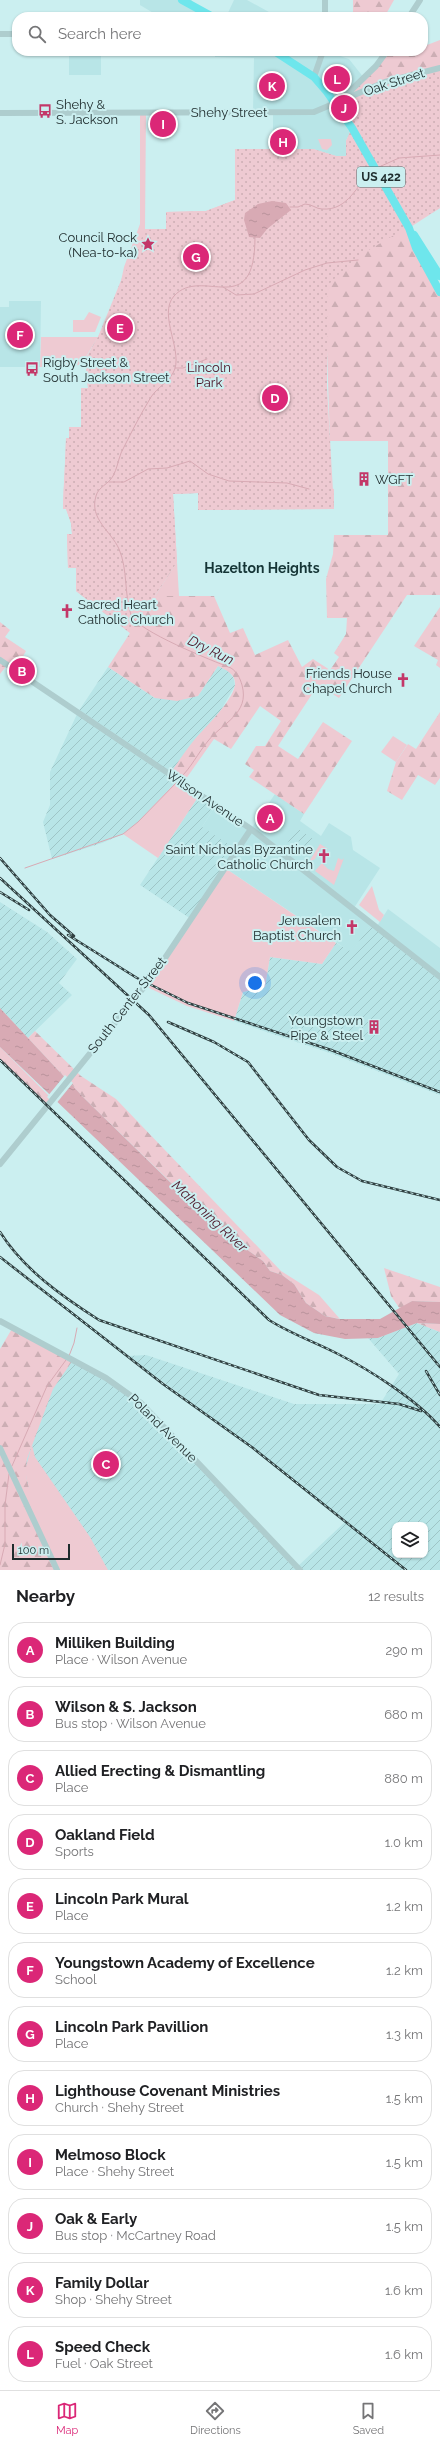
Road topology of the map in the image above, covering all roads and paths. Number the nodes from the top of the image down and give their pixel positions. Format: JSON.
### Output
{"nodes":[{"id":1,"x":182,"y":0,"type":"edge"},
{"id":2,"x":325,"y":0,"type":"edge"},
{"id":3,"x":420,"y":0,"type":"edge"},
{"id":4,"x":204,"y":12,"type":"edge"},
{"id":5,"x":325,"y":12,"type":"edge"},
{"id":6,"x":412,"y":12,"type":"edge"},
{"id":7,"x":0,"y":34,"type":"edge"},
{"id":8,"x":12,"y":34,"type":"edge"},
{"id":9,"x":282,"y":56,"type":"edge"},
{"id":10,"x":321,"y":56,"type":"edge"},
{"id":11,"x":383,"y":56,"type":"edge"},
{"id":12,"x":440,"y":68,"type":"edge"},
{"id":13,"x":314,"y":77,"type":"junction"},
{"id":14,"x":338,"y":102,"type":"junction"},
{"id":15,"x":0,"y":113,"type":"edge"},
{"id":16,"x":409,"y":229,"type":"junction"},
{"id":17,"x":440,"y":276,"type":"edge"},
{"id":18,"x":440,"y":292,"type":"edge"},
{"id":19,"x":0,"y":660,"type":"edge"},
{"id":20,"x":251,"y":829,"type":"junction"},
{"id":21,"x":440,"y":977,"type":"edge"},
{"id":22,"x":0,"y":1164,"type":"edge"},
{"id":23,"x":0,"y":1321,"type":"edge"},
{"id":24,"x":0,"y":1448,"type":"edge"},
{"id":25,"x":57,"y":1570,"type":"edge"},
{"id":26,"x":300,"y":1570,"type":"edge"}],
"edges":[{"from":1,"to":4,"type":"highway"},
{"from":2,"to":5,"type":"main road"},
{"from":3,"to":6,"type":"main road"},
{"from":7,"to":8,"type":"main road"},
{"from":9,"to":13,"type":"highway","number":"US 422"},
{"from":10,"to":13,"type":"main road"},
{"from":11,"to":14,"type":"main road"},
{"from":12,"to":14,"type":"main road","name":"Oak Street"},
{"from":13,"to":14,"type":"highway","number":"US 422"},
{"from":14,"to":15,"type":"main road","name":"Shehy Street"},
{"from":14,"to":16,"type":"highway","number":"US 422"},
{"from":16,"to":17,"type":"highway","number":"US 422"},
{"from":16,"to":18,"type":"highway","number":"US 422"},
{"from":19,"to":20,"type":"main road","name":"Wilson Avenue"},
{"from":20,"to":21,"type":"main road","name":"Wilson Avenue"},
{"from":20,"to":22,"type":"main road","name":"South Center Street"},
{"from":23,"to":26,"type":"main road","name":"Poland Avenue"},
{"from":24,"to":25,"type":"main road"}]}
